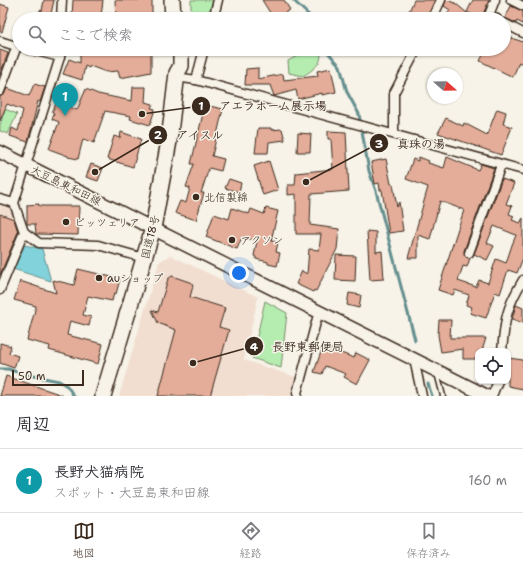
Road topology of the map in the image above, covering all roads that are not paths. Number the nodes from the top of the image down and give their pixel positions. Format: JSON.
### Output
{"nodes":[{"id":1,"x":62,"y":0,"type":"edge"},
{"id":2,"x":172,"y":0,"type":"edge"},
{"id":3,"x":179,"y":0,"type":"edge"},
{"id":4,"x":218,"y":0,"type":"edge"},
{"id":5,"x":441,"y":0,"type":"edge"},
{"id":6,"x":495,"y":0,"type":"edge"},
{"id":7,"x":511,"y":0,"type":"edge"},
{"id":8,"x":523,"y":6,"type":"edge"},
{"id":9,"x":61,"y":12,"type":"edge"},
{"id":10,"x":173,"y":12,"type":"edge"},
{"id":11,"x":180,"y":12,"type":"edge"},
{"id":12,"x":215,"y":12,"type":"edge"},
{"id":13,"x":435,"y":12,"type":"edge"},
{"id":14,"x":490,"y":12,"type":"edge"},
{"id":15,"x":511,"y":27,"type":"edge"},
{"id":16,"x":523,"y":33,"type":"edge"},
{"id":17,"x":0,"y":41,"type":"edge"},
{"id":18,"x":12,"y":45,"type":"edge"},
{"id":19,"x":14,"y":56,"type":"edge"},
{"id":20,"x":59,"y":56,"type":"edge"},
{"id":21,"x":173,"y":56,"type":"edge"},
{"id":22,"x":180,"y":56,"type":"edge"},
{"id":23,"x":202,"y":56,"type":"edge"},
{"id":24,"x":413,"y":56,"type":"edge"},
{"id":25,"x":176,"y":75,"type":"junction"},
{"id":26,"x":196,"y":80,"type":"junction"},
{"id":27,"x":0,"y":91,"type":"edge"},
{"id":28,"x":394,"y":134,"type":"junction"},
{"id":29,"x":0,"y":152,"type":"edge"},
{"id":30,"x":501,"y":165,"type":"junction"},
{"id":31,"x":27,"y":166,"type":"junction"},
{"id":32,"x":523,"y":170,"type":"edge"},
{"id":33,"x":0,"y":199,"type":"edge"},
{"id":34,"x":14,"y":203,"type":"junction"},
{"id":35,"x":153,"y":228,"type":"junction"},
{"id":36,"x":24,"y":232,"type":"junction"},
{"id":37,"x":469,"y":253,"type":"dead end"},
{"id":38,"x":144,"y":258,"type":"junction"},
{"id":39,"x":523,"y":280,"type":"edge"},
{"id":40,"x":0,"y":290,"type":"edge"},
{"id":41,"x":319,"y":311,"type":"junction"},
{"id":42,"x":502,"y":348,"type":"edge"},
{"id":43,"x":414,"y":359,"type":"junction"},
{"id":44,"x":436,"y":369,"type":"junction"},
{"id":45,"x":497,"y":384,"type":"edge"},
{"id":46,"x":103,"y":396,"type":"edge"},
{"id":47,"x":298,"y":396,"type":"edge"},
{"id":48,"x":422,"y":396,"type":"edge"},
{"id":49,"x":443,"y":396,"type":"edge"},
{"id":50,"x":487,"y":396,"type":"edge"},
{"id":51,"x":492,"y":396,"type":"edge"}],
"edges":[{"from":1,"to":9,"type":"street"},
{"from":2,"to":10,"type":"highway"},
{"from":3,"to":11,"type":"highway"},
{"from":4,"to":12,"type":"street"},
{"from":5,"to":13,"type":"street"},
{"from":6,"to":14,"type":"street"},
{"from":7,"to":8,"type":"street"},
{"from":15,"to":16,"type":"street"},
{"from":17,"to":18,"type":"street"},
{"from":19,"to":27,"type":"street"},
{"from":20,"to":31,"type":"street"},
{"from":21,"to":25,"type":"highway","name":"国道18号"},
{"from":22,"to":25,"type":"highway","name":"国道18号"},
{"from":23,"to":26,"type":"street"},
{"from":24,"to":28,"type":"street"},
{"from":25,"to":26,"type":"street"},
{"from":25,"to":35,"type":"highway","name":"国道18号"},
{"from":26,"to":28,"type":"street"},
{"from":28,"to":30,"type":"street"},
{"from":29,"to":31,"type":"street","name":"大豆島東和田線"},
{"from":30,"to":32,"type":"street"},
{"from":30,"to":37,"type":"street"},
{"from":31,"to":34,"type":"street"},
{"from":31,"to":35,"type":"street","name":"大豆島東和田線"},
{"from":33,"to":34,"type":"street"},
{"from":34,"to":36,"type":"street"},
{"from":35,"to":38,"type":"highway","name":"国道18号"},
{"from":35,"to":41,"type":"street","name":"大豆島東和田線"},
{"from":36,"to":38,"type":"street"},
{"from":36,"to":40,"type":"street"},
{"from":38,"to":46,"type":"highway","name":"国道18号"},
{"from":39,"to":42,"type":"street"},
{"from":41,"to":43,"type":"street","name":"大豆島東和田線"},
{"from":41,"to":47,"type":"street"},
{"from":43,"to":44,"type":"street","name":"大豆島東和田線"},
{"from":43,"to":48,"type":"street"},
{"from":44,"to":49,"type":"lane"},
{"from":44,"to":50,"type":"street","name":"大豆島東和田線"},
{"from":45,"to":51,"type":"street"}]}
